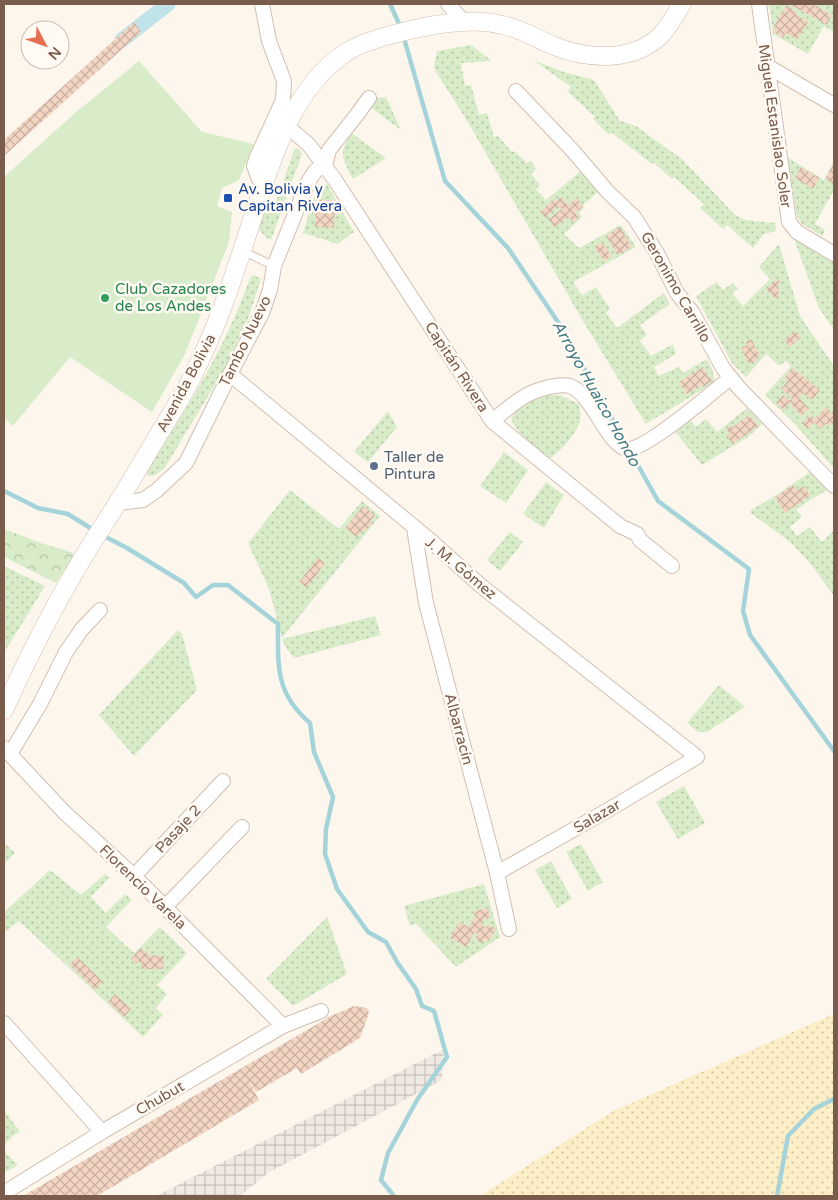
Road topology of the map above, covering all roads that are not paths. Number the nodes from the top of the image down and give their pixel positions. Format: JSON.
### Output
{"nodes":[{"id":1,"x":262,"y":4,"type":"edge"},
{"id":2,"x":448,"y":4,"type":"edge"},
{"id":3,"x":682,"y":4,"type":"edge"},
{"id":4,"x":759,"y":4,"type":"edge"},
{"id":5,"x":464,"y":22,"type":"junction"},
{"id":6,"x":767,"y":66,"type":"junction"},
{"id":7,"x":516,"y":91,"type":"dead end"},
{"id":8,"x":369,"y":98,"type":"dead end"},
{"id":9,"x":834,"y":105,"type":"edge"},
{"id":10,"x":287,"y":126,"type":"junction"},
{"id":11,"x":325,"y":166,"type":"junction"},
{"id":12,"x":262,"y":190,"type":"junction"},
{"id":13,"x":242,"y":251,"type":"junction"},
{"id":14,"x":834,"y":254,"type":"edge"},
{"id":15,"x":274,"y":266,"type":"junction"},
{"id":16,"x":230,"y":374,"type":"junction"},
{"id":17,"x":730,"y":378,"type":"junction"},
{"id":18,"x":492,"y":421,"type":"junction"},
{"id":19,"x":834,"y":486,"type":"edge"},
{"id":20,"x":119,"y":503,"type":"junction"},
{"id":21,"x":414,"y":528,"type":"junction"},
{"id":22,"x":672,"y":566,"type":"dead end"},
{"id":23,"x":100,"y":610,"type":"dead end"},
{"id":24,"x":9,"y":693,"type":"edge"},
{"id":25,"x":4,"y":710,"type":"edge"},
{"id":26,"x":7,"y":751,"type":"edge"},
{"id":27,"x":696,"y":757,"type":"joint"},
{"id":28,"x":223,"y":781,"type":"dead end"},
{"id":29,"x":242,"y":827,"type":"dead end"},
{"id":30,"x":497,"y":873,"type":"junction"},
{"id":31,"x":134,"y":876,"type":"junction"},
{"id":32,"x":165,"y":907,"type":"junction"},
{"id":33,"x":509,"y":929,"type":"dead end"},
{"id":34,"x":321,"y":1010,"type":"dead end"},
{"id":35,"x":4,"y":1024,"type":"edge"},
{"id":36,"x":283,"y":1026,"type":"junction"},
{"id":37,"x":102,"y":1132,"type":"junction"},
{"id":38,"x":4,"y":1193,"type":"edge"}],
"edges":[{"from":1,"to":12,"type":"street"},
{"from":2,"to":5,"type":"street"},
{"from":3,"to":5,"type":"street","name":"Avenida Bolivia"},
{"from":4,"to":6,"type":"street","name":"Miguel Estanislao Soler"},
{"from":5,"to":10,"type":"street","name":"Avenida Bolivia"},
{"from":6,"to":9,"type":"street"},
{"from":6,"to":14,"type":"street","name":"Miguel Estanislao Soler"},
{"from":7,"to":17,"type":"street","name":"Geronimo Carrillo"},
{"from":8,"to":11,"type":"street","name":"Tambo Nuevo"},
{"from":10,"to":11,"type":"street","name":"Capitán Rivera"},
{"from":10,"to":12,"type":"street","name":"Avenida Bolivia"},
{"from":11,"to":15,"type":"street","name":"Tambo Nuevo"},
{"from":11,"to":18,"type":"street","name":"Capitán Rivera"},
{"from":12,"to":13,"type":"street","name":"Avenida Bolivia"},
{"from":13,"to":15,"type":"lane"},
{"from":13,"to":20,"type":"street","name":"Avenida Bolivia"},
{"from":15,"to":16,"type":"street","name":"Tambo Nuevo"},
{"from":16,"to":20,"type":"street","name":"Tambo Nuevo"},
{"from":16,"to":21,"type":"street","name":"J. M. Gómez"},
{"from":17,"to":18,"type":"street"},
{"from":17,"to":19,"type":"street","name":"Geronimo Carrillo"},
{"from":18,"to":22,"type":"street","name":"Capitán Rivera"},
{"from":20,"to":24,"type":"street","name":"Avenida Bolivia"},
{"from":21,"to":27,"type":"street","name":"J. M. Gómez"},
{"from":21,"to":30,"type":"street","name":"Albarracín"},
{"from":23,"to":26,"type":"street"},
{"from":24,"to":25,"type":"street","name":"Avenida Bolivia"},
{"from":26,"to":31,"type":"street","name":"Florencio Varela"},
{"from":27,"to":30,"type":"street","name":"Salazar"},
{"from":28,"to":31,"type":"street","name":"Pasaje 2"},
{"from":29,"to":32,"type":"street"},
{"from":30,"to":33,"type":"street","name":"Albarracín"},
{"from":31,"to":32,"type":"street","name":"Florencio Varela"},
{"from":32,"to":36,"type":"street","name":"Florencio Varela"},
{"from":34,"to":36,"type":"street","name":"Chubut"},
{"from":35,"to":37,"type":"street"},
{"from":36,"to":37,"type":"street","name":"Chubut"},
{"from":37,"to":38,"type":"street","name":"Chubut"}]}
